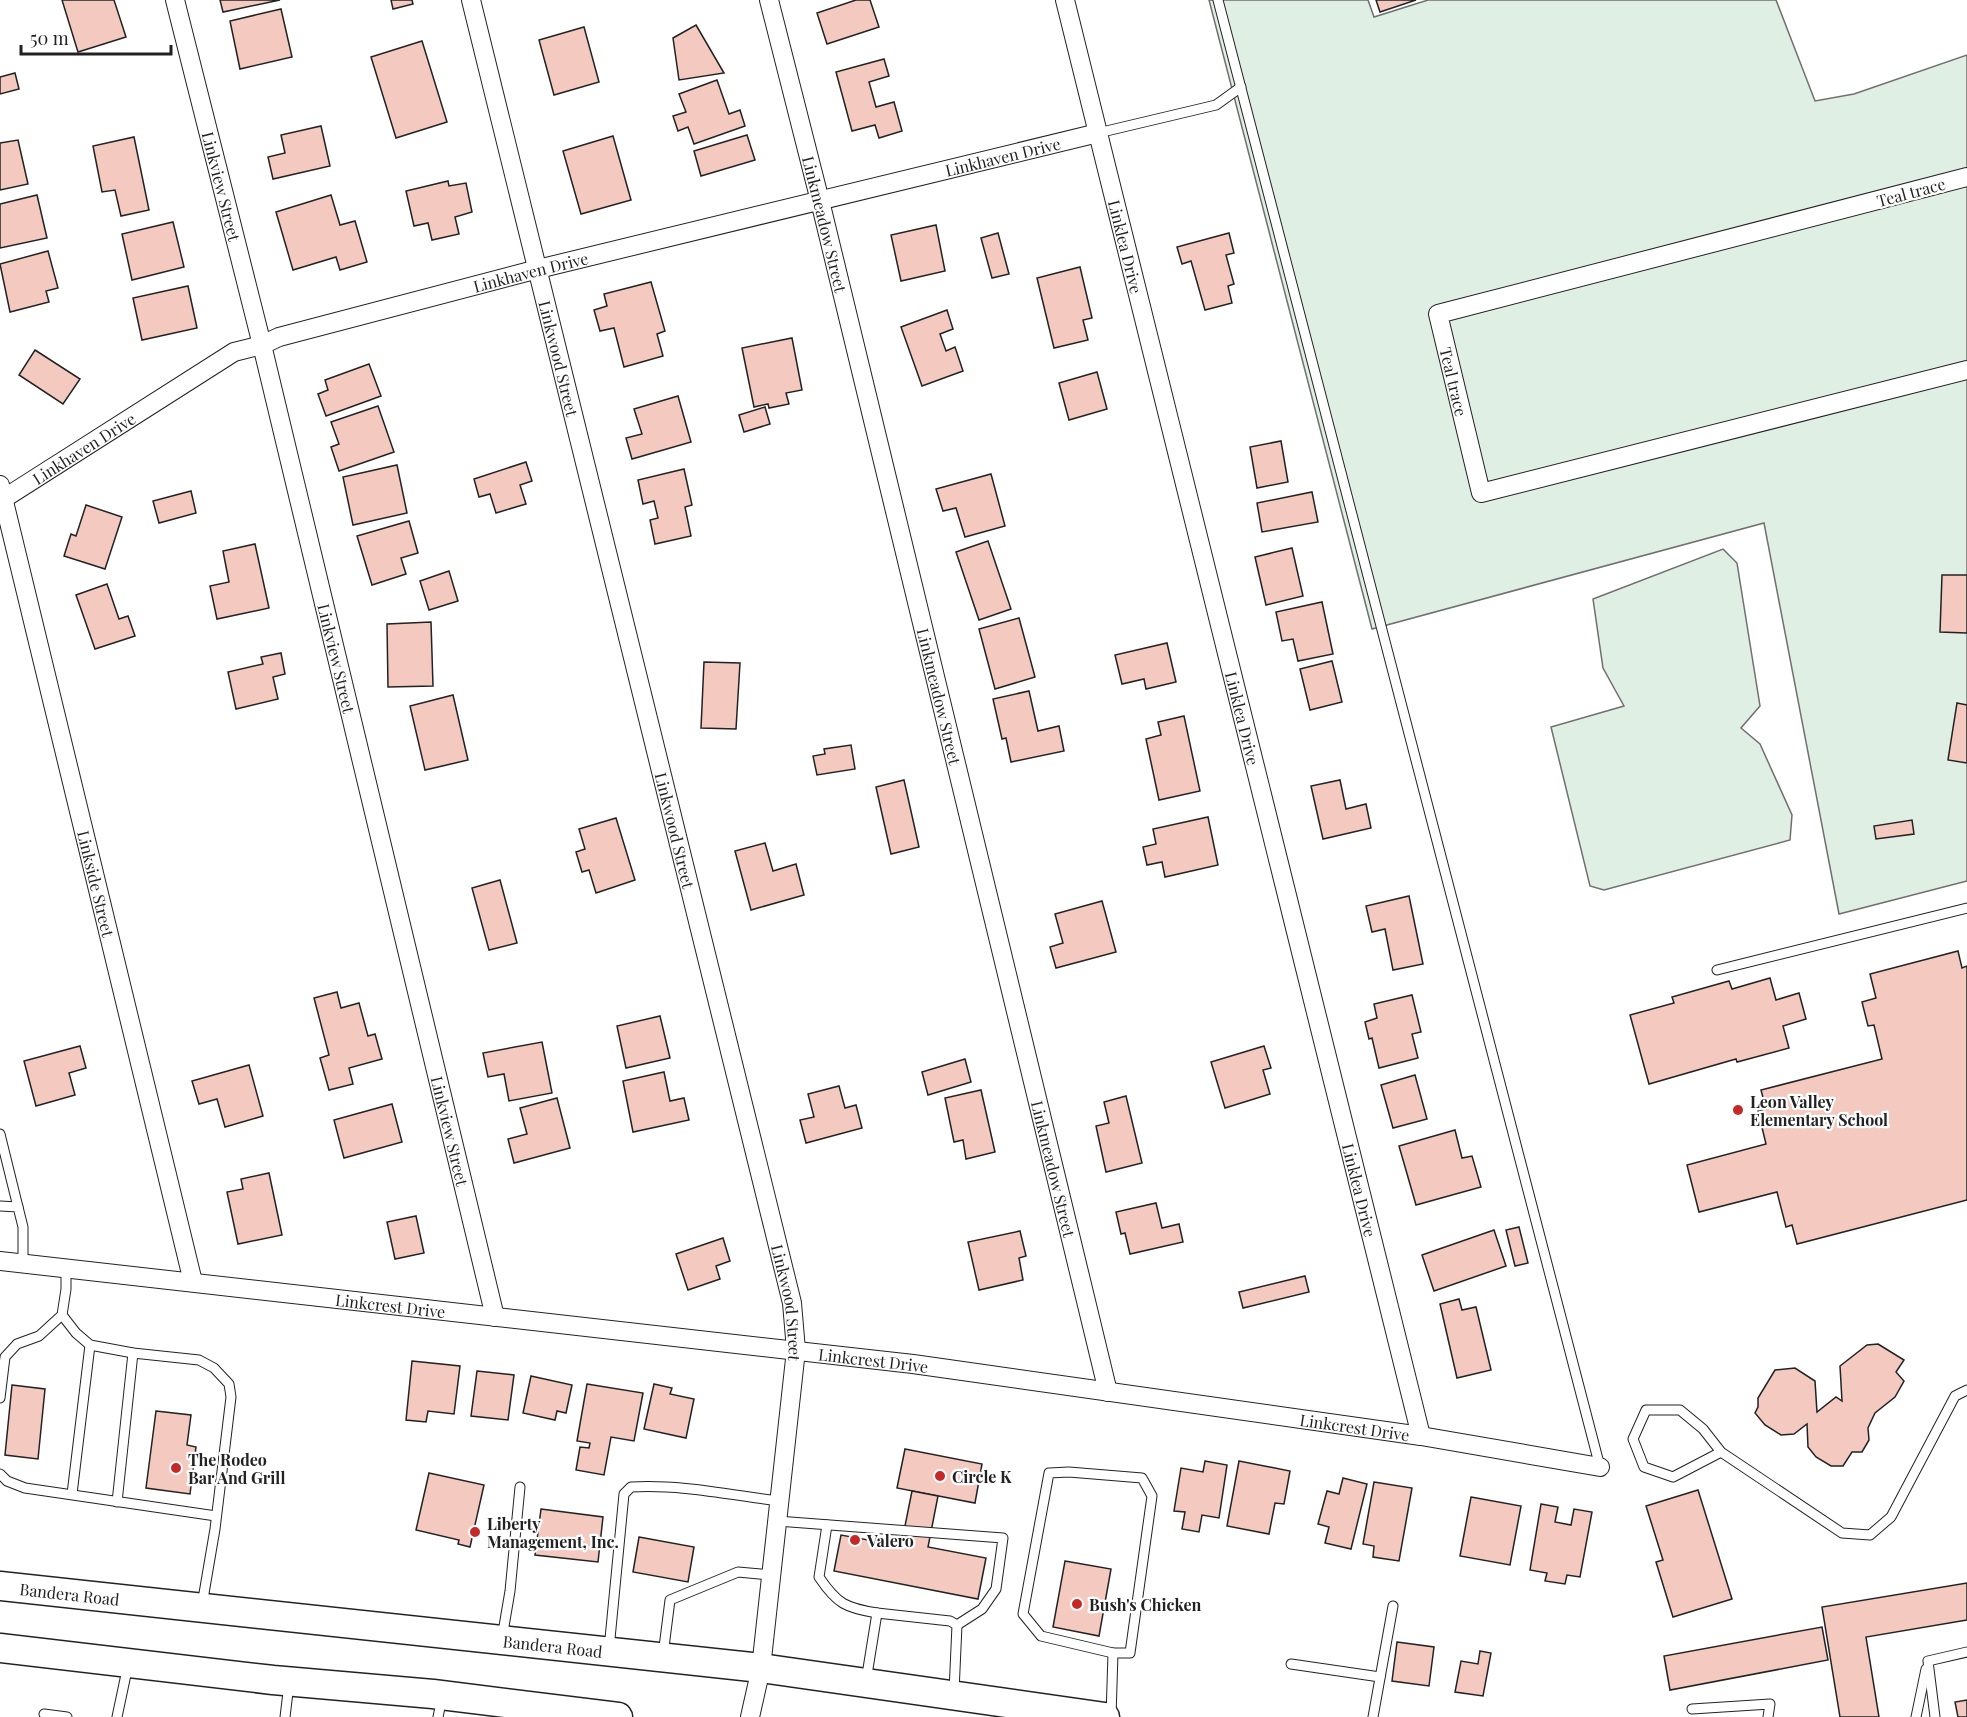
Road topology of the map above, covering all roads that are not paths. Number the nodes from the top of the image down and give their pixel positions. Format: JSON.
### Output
{"nodes":[{"id":1,"x":175,"y":0,"type":"edge"},
{"id":2,"x":471,"y":0,"type":"edge"},
{"id":3,"x":769,"y":0,"type":"edge"},
{"id":4,"x":1065,"y":0,"type":"edge"},
{"id":5,"x":1218,"y":0,"type":"edge"},
{"id":6,"x":1241,"y":87,"type":"junction"},
{"id":7,"x":1098,"y":133,"type":"junction"},
{"id":8,"x":1967,"y":177,"type":"edge"},
{"id":9,"x":820,"y":201,"type":"junction"},
{"id":10,"x":538,"y":269,"type":"junction"},
{"id":11,"x":262,"y":345,"type":"junction"},
{"id":12,"x":1967,"y":370,"type":"edge"},
{"id":13,"x":1,"y":495,"type":"edge"},
{"id":14,"x":1967,"y":908,"type":"edge"},
{"id":15,"x":1717,"y":970,"type":"dead end"},
{"id":16,"x":0,"y":1134,"type":"edge"},
{"id":17,"x":0,"y":1206,"type":"edge"},
{"id":18,"x":18,"y":1207,"type":"junction"},
{"id":19,"x":0,"y":1261,"type":"edge"},
{"id":20,"x":23,"y":1263,"type":"junction"},
{"id":21,"x":66,"y":1268,"type":"junction"},
{"id":22,"x":193,"y":1282,"type":"junction"},
{"id":23,"x":62,"y":1315,"type":"junction"},
{"id":24,"x":495,"y":1317,"type":"junction"},
{"id":25,"x":90,"y":1345,"type":"junction"},
{"id":26,"x":796,"y":1350,"type":"junction"},
{"id":27,"x":133,"y":1353,"type":"junction"},
{"id":28,"x":1967,"y":1390,"type":"edge"},
{"id":29,"x":1108,"y":1392,"type":"junction"},
{"id":30,"x":0,"y":1398,"type":"edge"},
{"id":31,"x":1421,"y":1436,"type":"junction"},
{"id":32,"x":1721,"y":1452,"type":"junction"},
{"id":33,"x":1600,"y":1467,"type":"joint"},
{"id":34,"x":0,"y":1474,"type":"edge"},
{"id":35,"x":520,"y":1487,"type":"dead end"},
{"id":36,"x":72,"y":1494,"type":"junction"},
{"id":37,"x":779,"y":1500,"type":"junction"},
{"id":38,"x":117,"y":1502,"type":"junction"},
{"id":39,"x":216,"y":1516,"type":"junction"},
{"id":40,"x":777,"y":1521,"type":"junction"},
{"id":41,"x":827,"y":1525,"type":"junction"},
{"id":42,"x":771,"y":1575,"type":"junction"},
{"id":43,"x":0,"y":1586,"type":"edge"},
{"id":44,"x":1392,"y":1606,"type":"dead end"},
{"id":45,"x":201,"y":1608,"type":"junction"},
{"id":46,"x":877,"y":1613,"type":"junction"},
{"id":47,"x":957,"y":1625,"type":"junction"},
{"id":48,"x":502,"y":1640,"type":"junction"},
{"id":49,"x":0,"y":1648,"type":"edge"},
{"id":50,"x":609,"y":1652,"type":"junction"},
{"id":51,"x":1113,"y":1653,"type":"junction"},
{"id":52,"x":1967,"y":1653,"type":"edge"},
{"id":53,"x":663,"y":1658,"type":"junction"},
{"id":54,"x":1928,"y":1661,"type":"junction"},
{"id":55,"x":128,"y":1663,"type":"junction"},
{"id":56,"x":1291,"y":1664,"type":"dead end"},
{"id":57,"x":761,"y":1668,"type":"junction"},
{"id":58,"x":1380,"y":1677,"type":"junction"},
{"id":59,"x":290,"y":1681,"type":"junction"},
{"id":60,"x":865,"y":1683,"type":"junction"},
{"id":61,"x":954,"y":1696,"type":"junction"},
{"id":62,"x":441,"y":1706,"type":"edge"},
{"id":63,"x":1692,"y":1709,"type":"dead end"},
{"id":64,"x":44,"y":1714,"type":"dead end"},
{"id":65,"x":67,"y":1717,"type":"edge"},
{"id":66,"x":117,"y":1717,"type":"edge"},
{"id":67,"x":285,"y":1717,"type":"edge"},
{"id":68,"x":618,"y":1717,"type":"edge"},
{"id":69,"x":750,"y":1717,"type":"edge"},
{"id":70,"x":1105,"y":1717,"type":"edge"},
{"id":71,"x":1111,"y":1717,"type":"edge"},
{"id":72,"x":1373,"y":1717,"type":"edge"},
{"id":73,"x":1768,"y":1717,"type":"edge"},
{"id":74,"x":1916,"y":1717,"type":"edge"},
{"id":75,"x":1935,"y":1717,"type":"edge"}],
"edges":[{"from":1,"to":11,"type":"street","name":"Linkview Street"},
{"from":2,"to":10,"type":"street","name":"Linkwood Street"},
{"from":3,"to":9,"type":"street","name":"Linkmeadow Street"},
{"from":4,"to":7,"type":"street","name":"Linklea Drive"},
{"from":5,"to":6,"type":"lane"},
{"from":6,"to":7,"type":"lane"},
{"from":6,"to":33,"type":"lane"},
{"from":7,"to":9,"type":"street","name":"Linkhaven Drive"},
{"from":7,"to":31,"type":"street","name":"Linklea Drive"},
{"from":8,"to":12,"type":"street","name":"Teal trace"},
{"from":9,"to":10,"type":"street","name":"Linkhaven Drive"},
{"from":9,"to":29,"type":"street","name":"Linkmeadow Street"},
{"from":10,"to":11,"type":"street","name":"Linkhaven Drive"},
{"from":10,"to":26,"type":"street","name":"Linkwood Street"},
{"from":11,"to":13,"type":"street","name":"Linkhaven Drive"},
{"from":11,"to":24,"type":"street","name":"Linkview Street"},
{"from":13,"to":22,"type":"street","name":"Linkside Street"},
{"from":14,"to":15,"type":"lane"},
{"from":16,"to":18,"type":"lane"},
{"from":17,"to":18,"type":"lane"},
{"from":18,"to":20,"type":"lane"},
{"from":19,"to":20,"type":"street","name":"Linkcrest Drive"},
{"from":20,"to":21,"type":"street","name":"Linkcrest Drive"},
{"from":21,"to":22,"type":"street","name":"Linkcrest Drive"},
{"from":21,"to":23,"type":"lane"},
{"from":22,"to":24,"type":"street","name":"Linkcrest Drive"},
{"from":23,"to":25,"type":"lane"},
{"from":23,"to":30,"type":"lane"},
{"from":24,"to":26,"type":"street","name":"Linkcrest Drive"},
{"from":25,"to":27,"type":"lane"},
{"from":25,"to":36,"type":"lane"},
{"from":26,"to":29,"type":"street","name":"Linkcrest Drive"},
{"from":26,"to":37,"type":"street","name":"Linkwood Street"},
{"from":27,"to":38,"type":"lane"},
{"from":27,"to":39,"type":"lane"},
{"from":28,"to":32,"type":"lane"},
{"from":29,"to":31,"type":"street","name":"Linkcrest Drive"},
{"from":31,"to":33,"type":"street","name":"Linkcrest Drive"},
{"from":32,"to":32,"type":"lane"},
{"from":34,"to":36,"type":"lane"},
{"from":35,"to":48,"type":"lane"},
{"from":36,"to":38,"type":"lane"},
{"from":37,"to":40,"type":"street","name":"Linkwood Street"},
{"from":37,"to":50,"type":"lane"},
{"from":38,"to":39,"type":"lane"},
{"from":39,"to":45,"type":"lane"},
{"from":40,"to":41,"type":"lane"},
{"from":40,"to":42,"type":"street","name":"Linkwood Street"},
{"from":41,"to":46,"type":"lane"},
{"from":41,"to":47,"type":"lane"},
{"from":42,"to":53,"type":"lane"},
{"from":42,"to":57,"type":"street","name":"Linkwood Street"},
{"from":43,"to":45,"type":"main road","name":"Bandera Road"},
{"from":44,"to":58,"type":"lane"},
{"from":45,"to":48,"type":"main road","name":"Bandera Road"},
{"from":46,"to":47,"type":"lane"},
{"from":46,"to":60,"type":"lane"},
{"from":47,"to":61,"type":"lane"},
{"from":48,"to":50,"type":"main road","name":"Bandera Road"},
{"from":49,"to":55,"type":"main road"},
{"from":50,"to":53,"type":"main road","name":"Bandera Road"},
{"from":51,"to":51,"type":"lane"},
{"from":51,"to":71,"type":"lane"},
{"from":52,"to":54,"type":"lane"},
{"from":53,"to":57,"type":"main road","name":"Bandera Road"},
{"from":54,"to":74,"type":"lane"},
{"from":54,"to":75,"type":"lane"},
{"from":55,"to":59,"type":"main road"},
{"from":55,"to":66,"type":"lane"},
{"from":56,"to":58,"type":"lane"},
{"from":57,"to":60,"type":"main road","name":"Bandera Road"},
{"from":57,"to":69,"type":"street","name":"Linkwood Street"},
{"from":58,"to":72,"type":"lane"},
{"from":59,"to":62,"type":"main road"},
{"from":59,"to":67,"type":"lane"},
{"from":60,"to":61,"type":"main road","name":"Bandera Road"},
{"from":61,"to":70,"type":"main road","name":"Bandera Road"},
{"from":62,"to":68,"type":"main road"},
{"from":63,"to":73,"type":"lane"},
{"from":64,"to":65,"type":"lane"}]}
